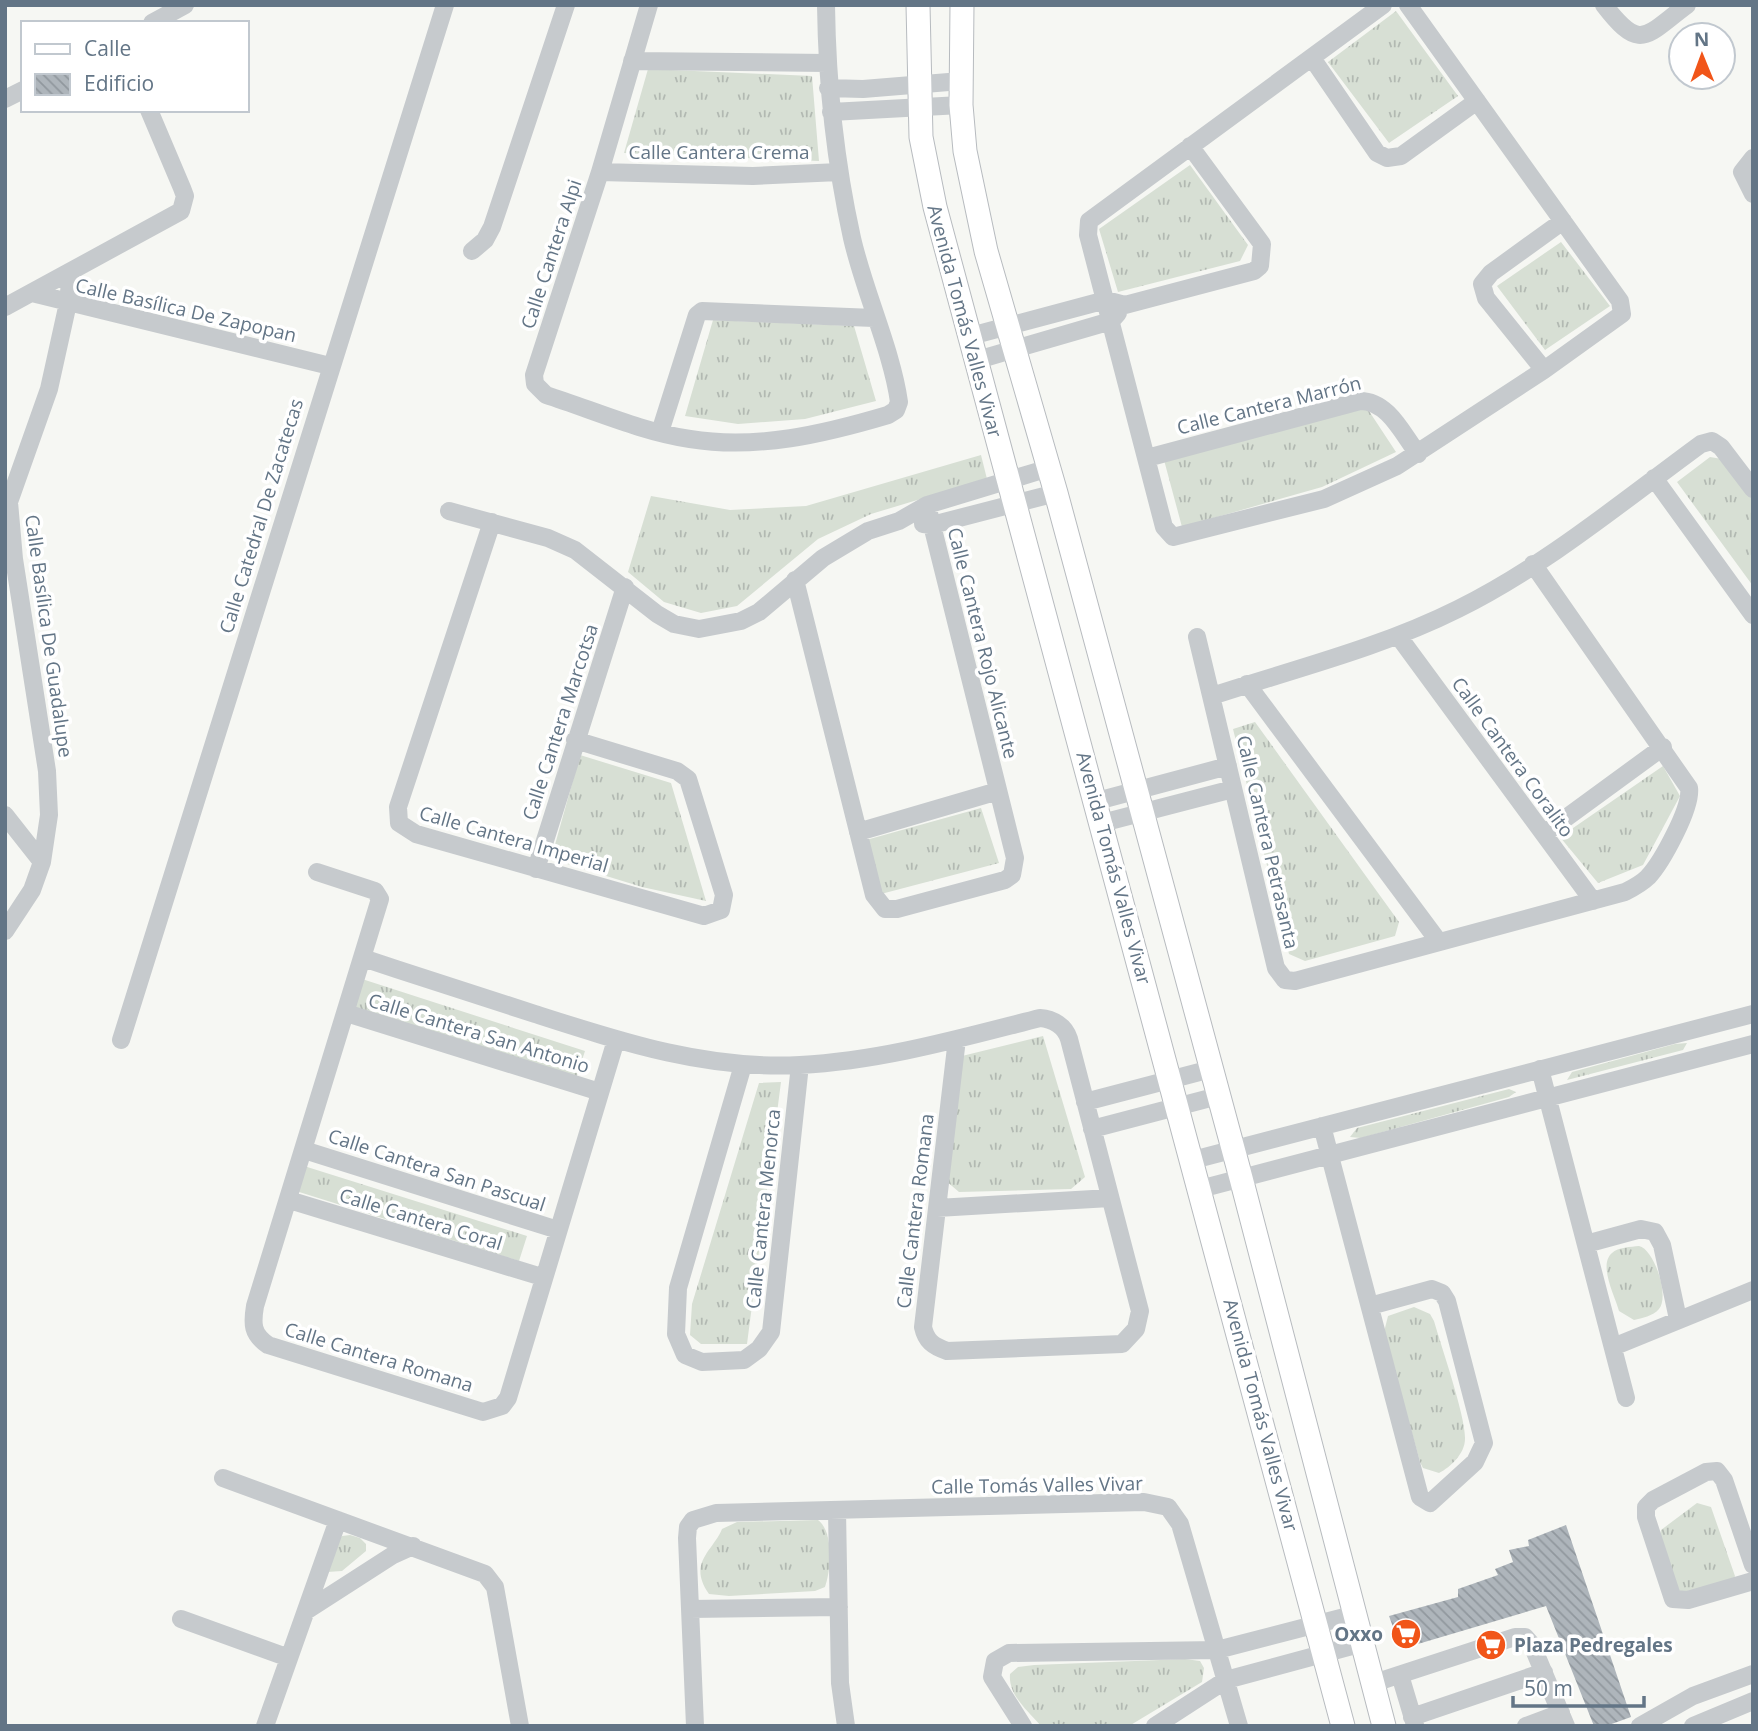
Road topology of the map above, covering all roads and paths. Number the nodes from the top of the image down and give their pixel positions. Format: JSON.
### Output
{"nodes":[{"id":1,"x":185,"y":5,"type":"edge"},
{"id":2,"x":444,"y":5,"type":"edge"},
{"id":3,"x":566,"y":5,"type":"edge"},
{"id":4,"x":649,"y":5,"type":"edge"},
{"id":5,"x":826,"y":5,"type":"edge"},
{"id":6,"x":918,"y":5,"type":"edge"},
{"id":7,"x":962,"y":5,"type":"edge"},
{"id":8,"x":1384,"y":5,"type":"edge"},
{"id":9,"x":1408,"y":5,"type":"edge"},
{"id":10,"x":1604,"y":5,"type":"edge"},
{"id":11,"x":1687,"y":5,"type":"edge"},
{"id":12,"x":156,"y":21,"type":"edge"},
{"id":13,"x":1312,"y":58,"type":"junction"},
{"id":14,"x":632,"y":61,"type":"junction"},
{"id":15,"x":827,"y":63,"type":"junction"},
{"id":16,"x":961,"y":81,"type":"junction"},
{"id":17,"x":919,"y":84,"type":"junction"},
{"id":18,"x":886,"y":87,"type":"junction"},
{"id":19,"x":828,"y":88,"type":"junction"},
{"id":20,"x":21,"y":91,"type":"edge"},
{"id":21,"x":5,"y":99,"type":"edge"},
{"id":22,"x":1477,"y":101,"type":"junction"},
{"id":23,"x":961,"y":105,"type":"junction"},
{"id":24,"x":920,"y":108,"type":"junction"},
{"id":25,"x":888,"y":110,"type":"junction"},
{"id":26,"x":150,"y":112,"type":"edge"},
{"id":27,"x":831,"y":112,"type":"junction"},
{"id":28,"x":1190,"y":146,"type":"junction"},
{"id":29,"x":1753,"y":158,"type":"edge"},
{"id":30,"x":600,"y":172,"type":"junction"},
{"id":31,"x":839,"y":172,"type":"junction"},
{"id":32,"x":1753,"y":194,"type":"edge"},
{"id":33,"x":1563,"y":221,"type":"junction"},
{"id":34,"x":472,"y":251,"type":"dead end"},
{"id":35,"x":71,"y":272,"type":"junction"},
{"id":36,"x":32,"y":293,"type":"junction"},
{"id":37,"x":1106,"y":300,"type":"junction"},
{"id":38,"x":68,"y":303,"type":"junction"},
{"id":39,"x":1125,"y":305,"type":"junction"},
{"id":40,"x":5,"y":307,"type":"edge"},
{"id":41,"x":1045,"y":317,"type":"junction"},
{"id":42,"x":874,"y":318,"type":"junction"},
{"id":43,"x":1111,"y":321,"type":"junction"},
{"id":44,"x":1006,"y":327,"type":"junction"},
{"id":45,"x":967,"y":337,"type":"junction"},
{"id":46,"x":1051,"y":339,"type":"junction"},
{"id":47,"x":1012,"y":350,"type":"junction"},
{"id":48,"x":974,"y":361,"type":"junction"},
{"id":49,"x":330,"y":366,"type":"junction"},
{"id":50,"x":1544,"y":370,"type":"junction"},
{"id":51,"x":660,"y":432,"type":"junction"},
{"id":52,"x":1418,"y":454,"type":"junction"},
{"id":53,"x":1147,"y":458,"type":"junction"},
{"id":54,"x":1049,"y":468,"type":"junction"},
{"id":55,"x":1654,"y":478,"type":"junction"},
{"id":56,"x":1009,"y":480,"type":"junction"},
{"id":57,"x":1753,"y":489,"type":"edge"},
{"id":58,"x":977,"y":490,"type":"junction"},
{"id":59,"x":1056,"y":493,"type":"junction"},
{"id":60,"x":7,"y":499,"type":"edge"},
{"id":61,"x":1014,"y":503,"type":"junction"},
{"id":62,"x":927,"y":505,"type":"junction"},
{"id":63,"x":449,"y":511,"type":"dead end"},
{"id":64,"x":983,"y":512,"type":"junction"},
{"id":65,"x":899,"y":520,"type":"junction"},
{"id":66,"x":492,"y":522,"type":"junction"},
{"id":67,"x":932,"y":525,"type":"junction"},
{"id":68,"x":1534,"y":564,"type":"junction"},
{"id":69,"x":795,"y":580,"type":"junction"},
{"id":70,"x":625,"y":587,"type":"junction"},
{"id":71,"x":1753,"y":615,"type":"edge"},
{"id":72,"x":1198,"y":637,"type":"dead end"},
{"id":73,"x":1399,"y":637,"type":"junction"},
{"id":74,"x":1247,"y":684,"type":"junction"},
{"id":75,"x":1212,"y":695,"type":"junction"},
{"id":76,"x":575,"y":740,"type":"junction"},
{"id":77,"x":1663,"y":747,"type":"junction"},
{"id":78,"x":1228,"y":766,"type":"junction"},
{"id":79,"x":1167,"y":782,"type":"junction"},
{"id":80,"x":1233,"y":789,"type":"junction"},
{"id":81,"x":998,"y":791,"type":"junction"},
{"id":82,"x":1139,"y":801,"type":"junction"},
{"id":83,"x":1172,"y":805,"type":"junction"},
{"id":84,"x":1100,"y":812,"type":"junction"},
{"id":85,"x":5,"y":815,"type":"edge"},
{"id":86,"x":858,"y":832,"type":"junction"},
{"id":87,"x":1544,"y":834,"type":"junction"},
{"id":88,"x":42,"y":862,"type":"junction"},
{"id":89,"x":536,"y":869,"type":"junction"},
{"id":90,"x":317,"y":872,"type":"dead end"},
{"id":91,"x":1593,"y":901,"type":"junction"},
{"id":92,"x":5,"y":931,"type":"edge"},
{"id":93,"x":1439,"y":942,"type":"junction"},
{"id":94,"x":363,"y":958,"type":"junction"},
{"id":95,"x":346,"y":1013,"type":"junction"},
{"id":96,"x":1753,"y":1014,"type":"edge"},
{"id":97,"x":957,"y":1039,"type":"junction"},
{"id":98,"x":121,"y":1040,"type":"dead end"},
{"id":99,"x":616,"y":1040,"type":"junction"},
{"id":100,"x":1753,"y":1044,"type":"edge"},
{"id":101,"x":743,"y":1065,"type":"junction"},
{"id":102,"x":800,"y":1065,"type":"junction"},
{"id":103,"x":1211,"y":1069,"type":"junction"},
{"id":104,"x":1540,"y":1069,"type":"junction"},
{"id":105,"x":1171,"y":1080,"type":"junction"},
{"id":106,"x":1141,"y":1087,"type":"junction"},
{"id":107,"x":600,"y":1092,"type":"junction"},
{"id":108,"x":1218,"y":1096,"type":"junction"},
{"id":109,"x":1547,"y":1098,"type":"junction"},
{"id":110,"x":1085,"y":1102,"type":"junction"},
{"id":111,"x":1178,"y":1106,"type":"junction"},
{"id":112,"x":1148,"y":1114,"type":"junction"},
{"id":113,"x":1322,"y":1126,"type":"junction"},
{"id":114,"x":1092,"y":1129,"type":"junction"},
{"id":115,"x":304,"y":1150,"type":"junction"},
{"id":116,"x":1234,"y":1150,"type":"junction"},
{"id":117,"x":1329,"y":1154,"type":"junction"},
{"id":118,"x":1193,"y":1160,"type":"junction"},
{"id":119,"x":1241,"y":1178,"type":"junction"},
{"id":120,"x":1200,"y":1189,"type":"junction"},
{"id":121,"x":1110,"y":1198,"type":"junction"},
{"id":122,"x":289,"y":1200,"type":"junction"},
{"id":123,"x":937,"y":1208,"type":"junction"},
{"id":124,"x":558,"y":1230,"type":"junction"},
{"id":125,"x":1586,"y":1244,"type":"junction"},
{"id":126,"x":542,"y":1277,"type":"junction"},
{"id":127,"x":1753,"y":1290,"type":"edge"},
{"id":128,"x":1370,"y":1306,"type":"junction"},
{"id":129,"x":1678,"y":1319,"type":"junction"},
{"id":130,"x":1613,"y":1347,"type":"junction"},
{"id":131,"x":1626,"y":1398,"type":"dead end"},
{"id":132,"x":223,"y":1478,"type":"dead end"},
{"id":133,"x":837,"y":1510,"type":"junction"},
{"id":134,"x":338,"y":1520,"type":"junction"},
{"id":135,"x":413,"y":1546,"type":"junction"},
{"id":136,"x":1753,"y":1565,"type":"edge"},
{"id":137,"x":1753,"y":1581,"type":"edge"},
{"id":138,"x":839,"y":1606,"type":"junction"},
{"id":139,"x":690,"y":1609,"type":"junction"},
{"id":140,"x":306,"y":1611,"type":"junction"},
{"id":141,"x":1356,"y":1614,"type":"junction"},
{"id":142,"x":181,"y":1619,"type":"dead end"},
{"id":143,"x":1317,"y":1625,"type":"junction"},
{"id":144,"x":1271,"y":1636,"type":"junction"},
{"id":145,"x":1363,"y":1643,"type":"junction"},
{"id":146,"x":1217,"y":1650,"type":"junction"},
{"id":147,"x":1325,"y":1653,"type":"junction"},
{"id":148,"x":289,"y":1658,"type":"junction"},
{"id":149,"x":1280,"y":1665,"type":"junction"},
{"id":150,"x":1544,"y":1672,"type":"junction"},
{"id":151,"x":1753,"y":1674,"type":"edge"},
{"id":152,"x":1400,"y":1675,"type":"junction"},
{"id":153,"x":1226,"y":1680,"type":"junction"},
{"id":154,"x":1374,"y":1684,"type":"junction"},
{"id":155,"x":1753,"y":1701,"type":"edge"},
{"id":156,"x":1563,"y":1719,"type":"edge"},
{"id":157,"x":1413,"y":1721,"type":"edge"},
{"id":158,"x":265,"y":1726,"type":"edge"},
{"id":159,"x":520,"y":1726,"type":"edge"},
{"id":160,"x":695,"y":1726,"type":"edge"},
{"id":161,"x":846,"y":1726,"type":"edge"},
{"id":162,"x":1023,"y":1726,"type":"edge"},
{"id":163,"x":1155,"y":1726,"type":"edge"},
{"id":164,"x":1239,"y":1726,"type":"edge"},
{"id":165,"x":1343,"y":1726,"type":"edge"},
{"id":166,"x":1384,"y":1726,"type":"edge"},
{"id":167,"x":1526,"y":1726,"type":"edge"},
{"id":168,"x":1640,"y":1726,"type":"edge"},
{"id":169,"x":1693,"y":1726,"type":"edge"}],
"edges":[{"from":1,"to":12,"type":"street"},
{"from":2,"to":49,"type":"street","name":"Calle Catedral De Zacatecas"},
{"from":3,"to":34,"type":"street"},
{"from":4,"to":14,"type":"street","name":"Calle Cantera Alpi"},
{"from":5,"to":15,"type":"street","name":"Calle Cantera Alpi"},
{"from":6,"to":17,"type":"main road","name":"Avenida Tomás Valles Vivar"},
{"from":7,"to":16,"type":"main road","name":"Avenida Tomás Valles Vivar"},
{"from":8,"to":13,"type":"street"},
{"from":9,"to":22,"type":"street"},
{"from":10,"to":11,"type":"street"},
{"from":13,"to":22,"type":"street"},
{"from":13,"to":28,"type":"street"},
{"from":14,"to":15,"type":"street"},
{"from":14,"to":30,"type":"street","name":"Calle Cantera Alpi"},
{"from":15,"to":19,"type":"street","name":"Calle Cantera Alpi"},
{"from":16,"to":17,"type":"street"},
{"from":16,"to":23,"type":"main road","name":"Avenida Tomás Valles Vivar"},
{"from":17,"to":18,"type":"street"},
{"from":17,"to":24,"type":"main road","name":"Avenida Tomás Valles Vivar"},
{"from":18,"to":19,"type":"street"},
{"from":18,"to":25,"type":"street"},
{"from":19,"to":27,"type":"street","name":"Calle Cantera Alpi"},
{"from":20,"to":21,"type":"street"},
{"from":22,"to":33,"type":"street"},
{"from":23,"to":24,"type":"street"},
{"from":23,"to":44,"type":"main road","name":"Avenida Tomás Valles Vivar"},
{"from":24,"to":25,"type":"street"},
{"from":24,"to":45,"type":"main road","name":"Avenida Tomás Valles Vivar"},
{"from":25,"to":27,"type":"street"},
{"from":26,"to":35,"type":"street"},
{"from":27,"to":31,"type":"street","name":"Calle Cantera Alpi"},
{"from":28,"to":37,"type":"street"},
{"from":28,"to":39,"type":"street"},
{"from":29,"to":32,"type":"street"},
{"from":30,"to":31,"type":"street","name":"Calle Cantera Crema"},
{"from":30,"to":51,"type":"street","name":"Calle Cantera Alpi"},
{"from":31,"to":42,"type":"street","name":"Calle Cantera Alpi"},
{"from":33,"to":50,"type":"street"},
{"from":33,"to":50,"type":"street"},
{"from":35,"to":36,"type":"street"},
{"from":35,"to":38,"type":"street","name":"Calle Basílica De Guadalupe"},
{"from":36,"to":38,"type":"street","name":"Calle Basílica De Zapopan"},
{"from":36,"to":40,"type":"street"},
{"from":37,"to":39,"type":"street"},
{"from":37,"to":41,"type":"street"},
{"from":37,"to":43,"type":"street"},
{"from":38,"to":49,"type":"street","name":"Calle Basílica De Zapopan"},
{"from":38,"to":60,"type":"street","name":"Calle Basílica De Guadalupe"},
{"from":39,"to":43,"type":"street"},
{"from":41,"to":44,"type":"street"},
{"from":41,"to":46,"type":"street"},
{"from":42,"to":51,"type":"street"},
{"from":42,"to":51,"type":"street","name":"Calle Cantera Alpi"},
{"from":43,"to":46,"type":"street"},
{"from":43,"to":53,"type":"street"},
{"from":44,"to":45,"type":"street"},
{"from":44,"to":47,"type":"main road","name":"Avenida Tomás Valles Vivar"},
{"from":45,"to":48,"type":"main road","name":"Avenida Tomás Valles Vivar"},
{"from":46,"to":47,"type":"street"},
{"from":47,"to":48,"type":"street"},
{"from":47,"to":54,"type":"main road","name":"Avenida Tomás Valles Vivar"},
{"from":48,"to":56,"type":"main road","name":"Avenida Tomás Valles Vivar"},
{"from":49,"to":98,"type":"street","name":"Calle Catedral De Zacatecas"},
{"from":50,"to":52,"type":"street"},
{"from":52,"to":53,"type":"street","name":"Calle Cantera Marrón"},
{"from":52,"to":53,"type":"street"},
{"from":54,"to":56,"type":"street"},
{"from":54,"to":59,"type":"main road","name":"Avenida Tomás Valles Vivar"},
{"from":55,"to":57,"type":"street"},
{"from":55,"to":68,"type":"street"},
{"from":55,"to":71,"type":"street"},
{"from":56,"to":58,"type":"street"},
{"from":56,"to":61,"type":"main road","name":"Avenida Tomás Valles Vivar"},
{"from":58,"to":62,"type":"street"},
{"from":58,"to":64,"type":"street"},
{"from":59,"to":61,"type":"street"},
{"from":59,"to":82,"type":"main road","name":"Avenida Tomás Valles Vivar"},
{"from":60,"to":88,"type":"street","name":"Calle Basílica De Guadalupe"},
{"from":61,"to":64,"type":"street"},
{"from":61,"to":84,"type":"main road","name":"Avenida Tomás Valles Vivar"},
{"from":62,"to":65,"type":"street"},
{"from":62,"to":67,"type":"street","name":"Calle Cantera Rojo Alicante"},
{"from":63,"to":66,"type":"street"},
{"from":64,"to":67,"type":"street"},
{"from":65,"to":67,"type":"street"},
{"from":65,"to":69,"type":"street"},
{"from":66,"to":70,"type":"street"},
{"from":66,"to":89,"type":"street","name":"Calle Cantera Imperial"},
{"from":67,"to":81,"type":"street","name":"Calle Cantera Rojo Alicante"},
{"from":68,"to":73,"type":"street"},
{"from":68,"to":77,"type":"street","name":"Calle Cantera Petrasanta"},
{"from":69,"to":70,"type":"street"},
{"from":69,"to":86,"type":"street","name":"Calle Cantera Rojo Alicante"},
{"from":70,"to":76,"type":"street","name":"Calle Cantera Marcotsa"},
{"from":72,"to":75,"type":"street","name":"Calle Cantera Petrasanta"},
{"from":73,"to":74,"type":"street"},
{"from":73,"to":87,"type":"street","name":"Calle Cantera Coralito"},
{"from":74,"to":75,"type":"street"},
{"from":74,"to":93,"type":"street","name":"Calle Cantera Petrasanta"},
{"from":75,"to":78,"type":"street","name":"Calle Cantera Petrasanta"},
{"from":76,"to":89,"type":"street","name":"Calle Cantera Marcotsa"},
{"from":76,"to":89,"type":"street","name":"Calle Cantera Imperial"},
{"from":77,"to":87,"type":"street"},
{"from":77,"to":91,"type":"street","name":"Calle Cantera Petrasanta"},
{"from":78,"to":79,"type":"street"},
{"from":78,"to":80,"type":"street","name":"Calle Cantera Petrasanta"},
{"from":79,"to":82,"type":"street"},
{"from":79,"to":83,"type":"street"},
{"from":80,"to":83,"type":"street"},
{"from":80,"to":93,"type":"street","name":"Calle Cantera Petrasanta"},
{"from":81,"to":86,"type":"street"},
{"from":81,"to":86,"type":"street","name":"Calle Cantera Rojo Alicante"},
{"from":82,"to":83,"type":"street"},
{"from":82,"to":84,"type":"street"},
{"from":82,"to":103,"type":"main road","name":"Avenida Tomás Valles Vivar"},
{"from":84,"to":105,"type":"main road","name":"Avenida Tomás Valles Vivar"},
{"from":85,"to":88,"type":"street"},
{"from":87,"to":91,"type":"street","name":"Calle Cantera Coralito"},
{"from":88,"to":92,"type":"street","name":"Calle Basílica De Guadalupe"},
{"from":90,"to":94,"type":"street","name":"Calle Cantera Romana"},
{"from":91,"to":93,"type":"street","name":"Calle Cantera Petrasanta"},
{"from":94,"to":95,"type":"street","name":"Calle Cantera Romana"},
{"from":94,"to":99,"type":"street","name":"Calle Cantera Romana"},
{"from":95,"to":107,"type":"street","name":"Calle Cantera San Antonio"},
{"from":95,"to":115,"type":"street","name":"Calle Cantera Romana"},
{"from":96,"to":104,"type":"street"},
{"from":97,"to":102,"type":"street","name":"Calle Cantera Romana"},
{"from":97,"to":110,"type":"street","name":"Calle Cantera Romana"},
{"from":97,"to":123,"type":"street","name":"Calle Cantera Romana"},
{"from":99,"to":101,"type":"street","name":"Calle Cantera Romana"},
{"from":99,"to":107,"type":"street","name":"Calle Cantera Romana"},
{"from":100,"to":109,"type":"street"},
{"from":101,"to":102,"type":"street","name":"Calle Cantera Romana"},
{"from":101,"to":102,"type":"street","name":"Calle Cantera Menorca"},
{"from":103,"to":105,"type":"street"},
{"from":103,"to":108,"type":"main road","name":"Avenida Tomás Valles Vivar"},
{"from":104,"to":109,"type":"street"},
{"from":104,"to":113,"type":"street"},
{"from":105,"to":106,"type":"street"},
{"from":105,"to":111,"type":"main road","name":"Avenida Tomás Valles Vivar"},
{"from":106,"to":110,"type":"street"},
{"from":106,"to":112,"type":"street"},
{"from":107,"to":124,"type":"street","name":"Calle Cantera Romana"},
{"from":108,"to":111,"type":"street"},
{"from":108,"to":116,"type":"main road","name":"Avenida Tomás Valles Vivar"},
{"from":109,"to":117,"type":"street"},
{"from":109,"to":125,"type":"street"},
{"from":110,"to":114,"type":"street","name":"Calle Cantera Romana"},
{"from":111,"to":112,"type":"street"},
{"from":111,"to":118,"type":"main road","name":"Avenida Tomás Valles Vivar"},
{"from":112,"to":114,"type":"street"},
{"from":113,"to":116,"type":"street"},
{"from":113,"to":117,"type":"street"},
{"from":114,"to":121,"type":"street","name":"Calle Cantera Romana"},
{"from":115,"to":122,"type":"street","name":"Calle Cantera Romana"},
{"from":115,"to":124,"type":"street","name":"Calle Cantera San Pascual"},
{"from":116,"to":118,"type":"street"},
{"from":116,"to":119,"type":"main road","name":"Avenida Tomás Valles Vivar"},
{"from":117,"to":119,"type":"street"},
{"from":117,"to":128,"type":"street"},
{"from":118,"to":120,"type":"main road","name":"Avenida Tomás Valles Vivar"},
{"from":119,"to":120,"type":"street"},
{"from":119,"to":141,"type":"main road","name":"Avenida Tomás Valles Vivar"},
{"from":120,"to":143,"type":"main road","name":"Avenida Tomás Valles Vivar"},
{"from":121,"to":123,"type":"street"},
{"from":121,"to":123,"type":"street","name":"Calle Cantera Romana"},
{"from":122,"to":126,"type":"street","name":"Calle Cantera Coral"},
{"from":122,"to":126,"type":"street","name":"Calle Cantera Romana"},
{"from":124,"to":126,"type":"street","name":"Calle Cantera Romana"},
{"from":125,"to":129,"type":"street"},
{"from":125,"to":130,"type":"street"},
{"from":127,"to":129,"type":"street"},
{"from":128,"to":128,"type":"street"},
{"from":129,"to":130,"type":"street"},
{"from":130,"to":131,"type":"street"},
{"from":132,"to":134,"type":"street"},
{"from":133,"to":138,"type":"street"},
{"from":133,"to":139,"type":"street","name":"Calle Tomás Valles Vivar"},
{"from":133,"to":146,"type":"street","name":"Calle Tomás Valles Vivar"},
{"from":134,"to":135,"type":"street"},
{"from":134,"to":140,"type":"street"},
{"from":135,"to":140,"type":"street"},
{"from":135,"to":159,"type":"street"},
{"from":136,"to":137,"type":"street"},
{"from":138,"to":139,"type":"street"},
{"from":138,"to":161,"type":"street"},
{"from":139,"to":160,"type":"street","name":"Calle Tomás Valles Vivar"},
{"from":140,"to":148,"type":"street"},
{"from":141,"to":143,"type":"street"},
{"from":141,"to":145,"type":"main road","name":"Avenida Tomás Valles Vivar"},
{"from":142,"to":148,"type":"street"},
{"from":143,"to":144,"type":"street"},
{"from":143,"to":147,"type":"main road","name":"Avenida Tomás Valles Vivar"},
{"from":144,"to":146,"type":"street"},
{"from":144,"to":149,"type":"street"},
{"from":145,"to":147,"type":"street"},
{"from":145,"to":154,"type":"main road","name":"Avenida Tomás Valles Vivar"},
{"from":146,"to":153,"type":"street","name":"Calle Tomás Valles Vivar"},
{"from":146,"to":162,"type":"street"},
{"from":147,"to":149,"type":"street"},
{"from":147,"to":165,"type":"main road","name":"Avenida Tomás Valles Vivar"},
{"from":148,"to":158,"type":"street"},
{"from":149,"to":153,"type":"street"},
{"from":150,"to":152,"type":"street"},
{"from":150,"to":156,"type":"street"},
{"from":150,"to":157,"type":"street"},
{"from":151,"to":168,"type":"street"},
{"from":152,"to":154,"type":"street"},
{"from":152,"to":157,"type":"street"},
{"from":153,"to":163,"type":"street"},
{"from":153,"to":164,"type":"street","name":"Calle Tomás Valles Vivar"},
{"from":154,"to":166,"type":"main road","name":"Avenida Tomás Valles Vivar"},
{"from":155,"to":169,"type":"street"},
{"from":156,"to":167,"type":"street"}]}
